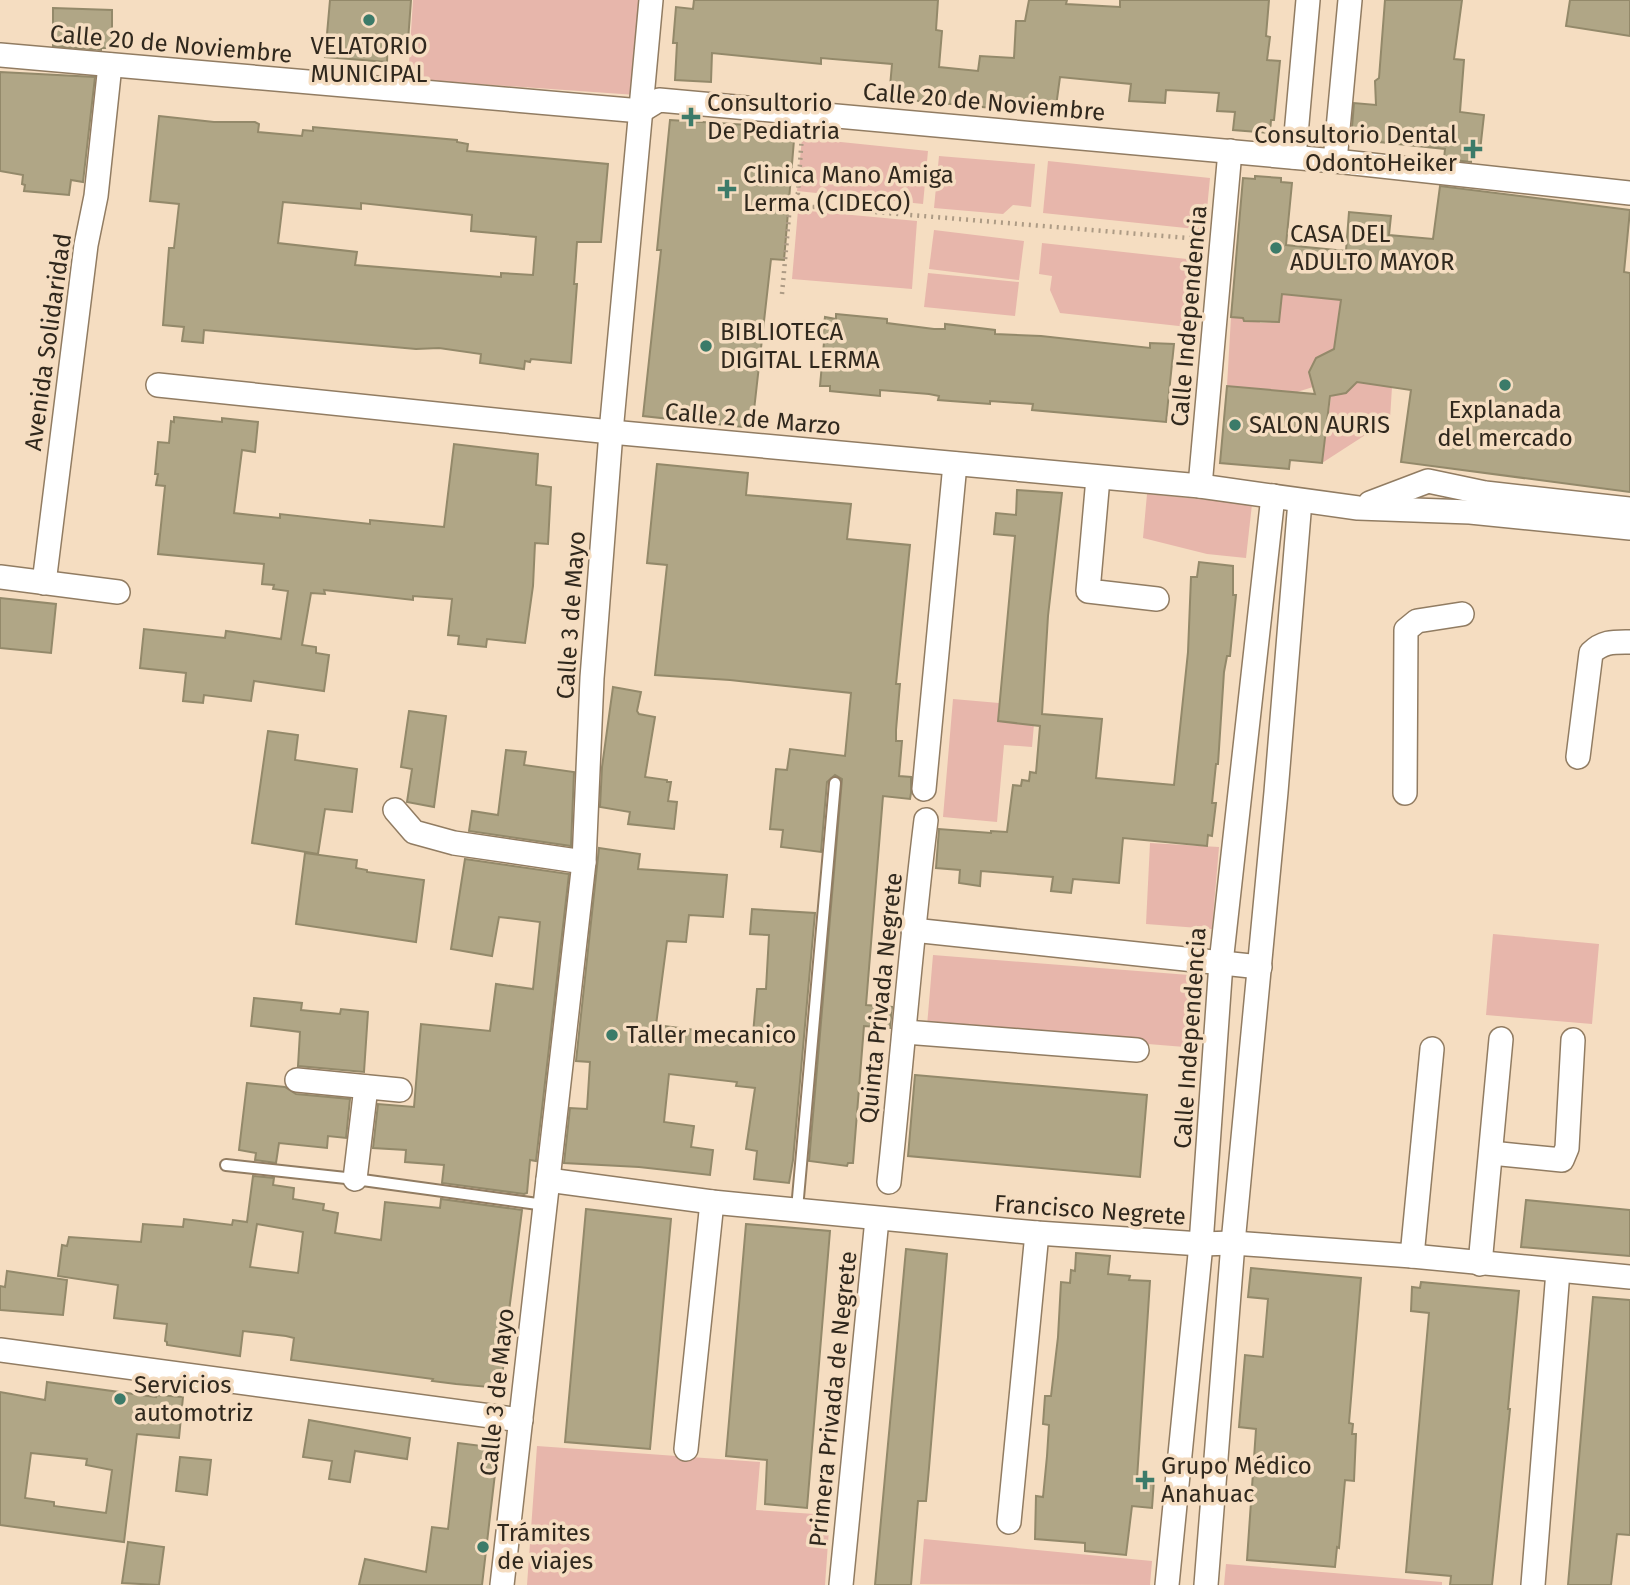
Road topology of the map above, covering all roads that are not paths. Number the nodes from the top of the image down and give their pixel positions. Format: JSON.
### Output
{"nodes":[{"id":1,"x":651,"y":0,"type":"edge"},
{"id":2,"x":1308,"y":0,"type":"edge"},
{"id":3,"x":1350,"y":0,"type":"edge"},
{"id":4,"x":0,"y":55,"type":"edge"},
{"id":5,"x":110,"y":65,"type":"junction"},
{"id":6,"x":641,"y":111,"type":"junction"},
{"id":7,"x":1230,"y":150,"type":"junction"},
{"id":8,"x":1294,"y":157,"type":"junction"},
{"id":9,"x":1335,"y":160,"type":"junction"},
{"id":10,"x":1630,"y":193,"type":"edge"},
{"id":11,"x":158,"y":385,"type":"dead end"},
{"id":12,"x":611,"y":432,"type":"junction"},
{"id":13,"x":955,"y":464,"type":"junction"},
{"id":14,"x":1098,"y":478,"type":"junction"},
{"id":15,"x":1200,"y":486,"type":"junction"},
{"id":16,"x":1273,"y":496,"type":"junction"},
{"id":17,"x":1300,"y":501,"type":"junction"},
{"id":18,"x":1350,"y":507,"type":"junction"},
{"id":19,"x":1630,"y":509,"type":"edge"},
{"id":20,"x":1630,"y":528,"type":"edge"},
{"id":21,"x":0,"y":577,"type":"edge"},
{"id":22,"x":44,"y":583,"type":"junction"},
{"id":23,"x":118,"y":592,"type":"dead end"},
{"id":24,"x":1157,"y":599,"type":"dead end"},
{"id":25,"x":1462,"y":614,"type":"dead end"},
{"id":26,"x":1630,"y":642,"type":"edge"},
{"id":27,"x":1578,"y":757,"type":"dead end"},
{"id":28,"x":835,"y":783,"type":"dead end"},
{"id":29,"x":924,"y":789,"type":"dead end"},
{"id":30,"x":1241,"y":789,"type":"junction"},
{"id":31,"x":1276,"y":792,"type":"junction"},
{"id":32,"x":1405,"y":793,"type":"dead end"},
{"id":33,"x":394,"y":810,"type":"dead end"},
{"id":34,"x":926,"y":820,"type":"dead end"},
{"id":35,"x":584,"y":862,"type":"junction"},
{"id":36,"x":913,"y":930,"type":"junction"},
{"id":37,"x":1221,"y":963,"type":"junction"},
{"id":38,"x":1260,"y":968,"type":"junction"},
{"id":39,"x":905,"y":1032,"type":"junction"},
{"id":40,"x":1501,"y":1039,"type":"dead end"},
{"id":41,"x":1573,"y":1040,"type":"dead end"},
{"id":42,"x":1432,"y":1049,"type":"dead end"},
{"id":43,"x":1137,"y":1050,"type":"dead end"},
{"id":44,"x":298,"y":1080,"type":"dead end"},
{"id":45,"x":366,"y":1087,"type":"junction"},
{"id":46,"x":400,"y":1090,"type":"dead end"},
{"id":47,"x":1491,"y":1153,"type":"junction"},
{"id":48,"x":226,"y":1166,"type":"dead end"},
{"id":49,"x":355,"y":1179,"type":"junction"},
{"id":50,"x":548,"y":1180,"type":"junction"},
{"id":51,"x":889,"y":1182,"type":"dead end"},
{"id":52,"x":712,"y":1202,"type":"junction"},
{"id":53,"x":545,"y":1205,"type":"junction"},
{"id":54,"x":796,"y":1209,"type":"junction"},
{"id":55,"x":877,"y":1219,"type":"junction"},
{"id":56,"x":1037,"y":1233,"type":"junction"},
{"id":57,"x":1233,"y":1243,"type":"junction"},
{"id":58,"x":1201,"y":1244,"type":"junction"},
{"id":59,"x":1412,"y":1256,"type":"junction"},
{"id":60,"x":1480,"y":1264,"type":"junction"},
{"id":61,"x":1558,"y":1271,"type":"junction"},
{"id":62,"x":1630,"y":1277,"type":"edge"},
{"id":63,"x":0,"y":1350,"type":"edge"},
{"id":64,"x":521,"y":1420,"type":"junction"},
{"id":65,"x":686,"y":1449,"type":"dead end"},
{"id":66,"x":1009,"y":1522,"type":"dead end"},
{"id":67,"x":502,"y":1585,"type":"edge"},
{"id":68,"x":841,"y":1585,"type":"edge"},
{"id":69,"x":1167,"y":1585,"type":"edge"},
{"id":70,"x":1206,"y":1585,"type":"edge"},
{"id":71,"x":1533,"y":1585,"type":"edge"}],
"edges":[{"from":1,"to":6,"type":"street","name":"Calle 3 de Mayo"},
{"from":2,"to":8,"type":"street"},
{"from":3,"to":9,"type":"street"},
{"from":4,"to":5,"type":"street","name":"Calle 20 de Noviembre"},
{"from":5,"to":6,"type":"street","name":"Calle 20 de Noviembre"},
{"from":5,"to":22,"type":"street","name":"Avenida Solidaridad"},
{"from":6,"to":7,"type":"street","name":"Calle 20 de Noviembre"},
{"from":6,"to":12,"type":"street","name":"Calle 3 de Mayo"},
{"from":7,"to":8,"type":"street","name":"Calle 20 de Noviembre"},
{"from":7,"to":15,"type":"street","name":"Calle Independencia"},
{"from":8,"to":9,"type":"street","name":"Calle 20 de Noviembre"},
{"from":9,"to":10,"type":"street","name":"Calle 20 de Noviembre"},
{"from":11,"to":12,"type":"street","name":"Calle 2 de Marzo"},
{"from":12,"to":13,"type":"street","name":"Calle 2 de Marzo"},
{"from":12,"to":35,"type":"street","name":"Calle 3 de Mayo"},
{"from":13,"to":14,"type":"street","name":"Calle 2 de Marzo"},
{"from":13,"to":29,"type":"street"},
{"from":14,"to":15,"type":"street","name":"Calle 2 de Marzo"},
{"from":14,"to":24,"type":"street"},
{"from":15,"to":16,"type":"street","name":"Calle 2 de Marzo"},
{"from":16,"to":17,"type":"street","name":"Calle 2 de Marzo"},
{"from":16,"to":30,"type":"street","name":"Calle Independencia"},
{"from":17,"to":18,"type":"street","name":"Calle 2 de Marzo"},
{"from":17,"to":31,"type":"street"},
{"from":18,"to":19,"type":"street","name":"Calle 2 de Marzo"},
{"from":18,"to":20,"type":"street"},
{"from":21,"to":22,"type":"street"},
{"from":22,"to":23,"type":"street"},
{"from":25,"to":32,"type":"street"},
{"from":26,"to":27,"type":"street"},
{"from":28,"to":54,"type":"lane"},
{"from":30,"to":31,"type":"street"},
{"from":30,"to":37,"type":"street","name":"Calle Independencia"},
{"from":31,"to":38,"type":"street"},
{"from":33,"to":35,"type":"street"},
{"from":34,"to":36,"type":"street","name":"Quinta Privada Negrete"},
{"from":35,"to":50,"type":"street","name":"Calle 3 de Mayo"},
{"from":36,"to":37,"type":"street"},
{"from":36,"to":39,"type":"street","name":"Quinta Privada Negrete"},
{"from":37,"to":38,"type":"street"},
{"from":37,"to":58,"type":"street","name":"Calle Independencia"},
{"from":38,"to":57,"type":"street"},
{"from":39,"to":43,"type":"street"},
{"from":39,"to":51,"type":"street","name":"Quinta Privada Negrete"},
{"from":40,"to":47,"type":"street"},
{"from":41,"to":47,"type":"street"},
{"from":42,"to":59,"type":"street"},
{"from":44,"to":45,"type":"street"},
{"from":45,"to":46,"type":"street"},
{"from":45,"to":49,"type":"street"},
{"from":47,"to":60,"type":"street"},
{"from":48,"to":49,"type":"lane"},
{"from":49,"to":53,"type":"lane"},
{"from":50,"to":52,"type":"street","name":"Francisco Negrete"},
{"from":50,"to":53,"type":"street","name":"Calle 3 de Mayo"},
{"from":52,"to":54,"type":"street","name":"Francisco Negrete"},
{"from":52,"to":65,"type":"street"},
{"from":53,"to":64,"type":"street","name":"Calle 3 de Mayo"},
{"from":54,"to":55,"type":"street","name":"Francisco Negrete"},
{"from":55,"to":56,"type":"street","name":"Francisco Negrete"},
{"from":55,"to":68,"type":"street","name":"Primera Privada de Negrete"},
{"from":56,"to":58,"type":"street","name":"Francisco Negrete"},
{"from":56,"to":66,"type":"street"},
{"from":57,"to":58,"type":"street","name":"Francisco Negrete"},
{"from":57,"to":59,"type":"street","name":"Francisco Negrete"},
{"from":57,"to":70,"type":"street"},
{"from":58,"to":69,"type":"street","name":"Calle Independencia"},
{"from":59,"to":60,"type":"street","name":"Francisco Negrete"},
{"from":60,"to":61,"type":"street","name":"Francisco Negrete"},
{"from":61,"to":62,"type":"street","name":"Francisco Negrete"},
{"from":61,"to":71,"type":"street"},
{"from":63,"to":64,"type":"street"},
{"from":64,"to":67,"type":"street","name":"Calle 3 de Mayo"}]}
